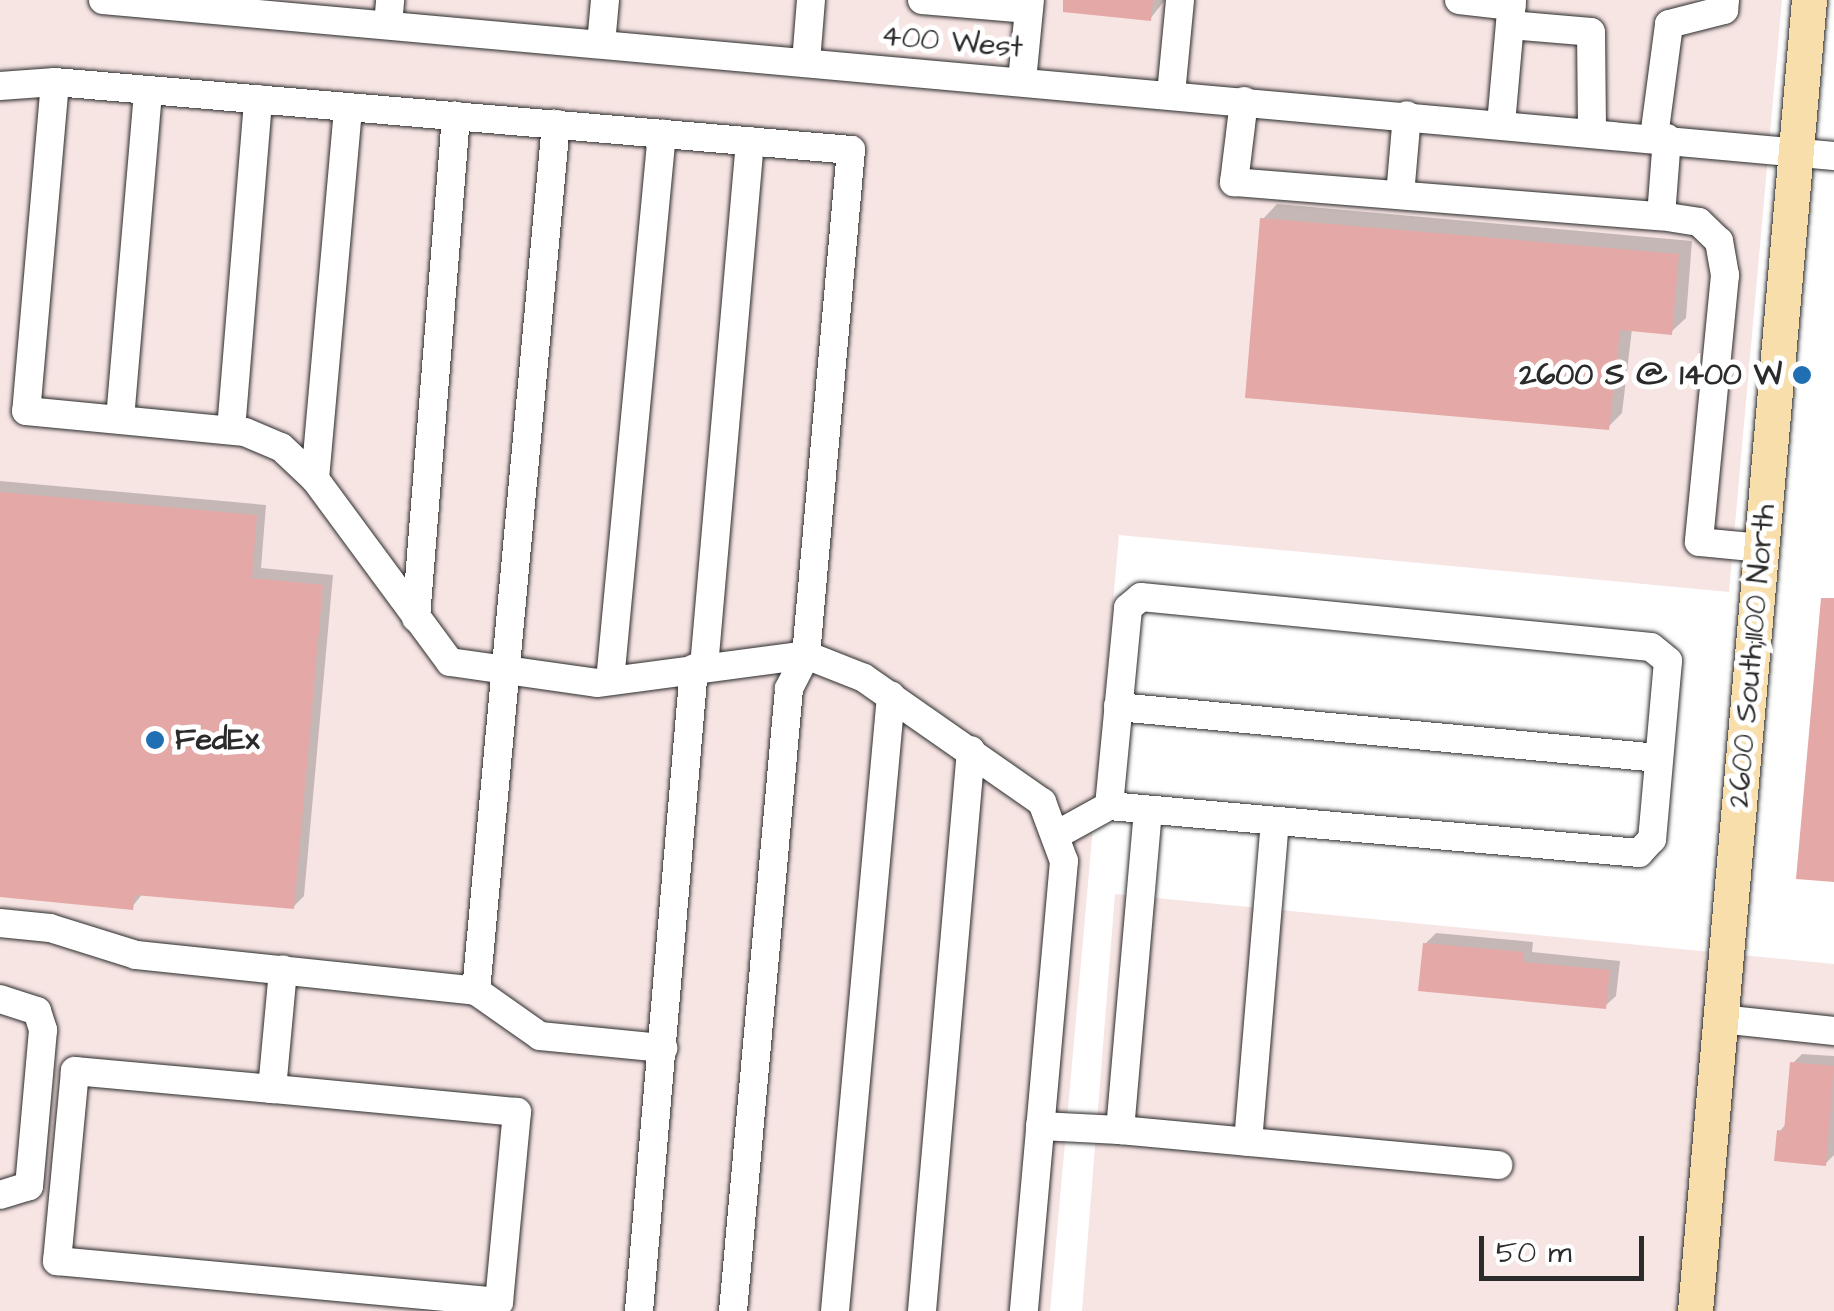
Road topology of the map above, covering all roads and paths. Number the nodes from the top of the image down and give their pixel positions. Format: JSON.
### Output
{"nodes":[{"id":1,"x":102,"y":0,"type":"edge"},
{"id":2,"x":605,"y":0,"type":"edge"},
{"id":3,"x":811,"y":0,"type":"edge"},
{"id":4,"x":922,"y":0,"type":"edge"},
{"id":5,"x":1180,"y":0,"type":"edge"},
{"id":6,"x":1459,"y":0,"type":"edge"},
{"id":7,"x":1725,"y":0,"type":"edge"},
{"id":8,"x":1809,"y":0,"type":"edge"},
{"id":9,"x":138,"y":2,"type":"edge"},
{"id":10,"x":1029,"y":4,"type":"edge"},
{"id":11,"x":287,"y":8,"type":"edge"},
{"id":12,"x":1511,"y":10,"type":"edge"},
{"id":13,"x":388,"y":13,"type":"edge"},
{"id":14,"x":601,"y":44,"type":"junction"},
{"id":15,"x":806,"y":62,"type":"junction"},
{"id":16,"x":1022,"y":81,"type":"junction"},
{"id":17,"x":55,"y":82,"type":"junction"},
{"id":18,"x":0,"y":86,"type":"edge"},
{"id":19,"x":148,"y":90,"type":"junction"},
{"id":20,"x":1170,"y":94,"type":"junction"},
{"id":21,"x":258,"y":99,"type":"junction"},
{"id":22,"x":1244,"y":101,"type":"junction"},
{"id":23,"x":348,"y":106,"type":"junction"},
{"id":24,"x":1407,"y":115,"type":"junction"},
{"id":25,"x":456,"y":116,"type":"junction"},
{"id":26,"x":556,"y":124,"type":"junction"},
{"id":27,"x":1501,"y":124,"type":"junction"},
{"id":28,"x":1592,"y":132,"type":"junction"},
{"id":29,"x":662,"y":133,"type":"junction"},
{"id":30,"x":1660,"y":138,"type":"junction"},
{"id":31,"x":750,"y":141,"type":"junction"},
{"id":32,"x":1796,"y":150,"type":"junction"},
{"id":33,"x":1834,"y":156,"type":"edge"},
{"id":34,"x":1400,"y":196,"type":"junction"},
{"id":35,"x":1660,"y":216,"type":"junction"},
{"id":36,"x":120,"y":420,"type":"junction"},
{"id":37,"x":231,"y":430,"type":"junction"},
{"id":38,"x":314,"y":479,"type":"junction"},
{"id":39,"x":1761,"y":548,"type":"junction"},
{"id":40,"x":416,"y":618,"type":"junction"},
{"id":41,"x":806,"y":655,"type":"junction"},
{"id":42,"x":699,"y":667,"type":"junction"},
{"id":43,"x":507,"y":674,"type":"junction"},
{"id":44,"x":610,"y":681,"type":"junction"},
{"id":45,"x":891,"y":696,"type":"junction"},
{"id":46,"x":1118,"y":707,"type":"junction"},
{"id":47,"x":972,"y":750,"type":"junction"},
{"id":48,"x":1659,"y":758,"type":"junction"},
{"id":49,"x":1108,"y":806,"type":"junction"},
{"id":50,"x":1148,"y":810,"type":"junction"},
{"id":51,"x":1275,"y":821,"type":"junction"},
{"id":52,"x":1058,"y":834,"type":"junction"},
{"id":53,"x":0,"y":923,"type":"edge"},
{"id":54,"x":282,"y":970,"type":"junction"},
{"id":55,"x":476,"y":991,"type":"junction"},
{"id":56,"x":0,"y":999,"type":"edge"},
{"id":57,"x":1720,"y":1018,"type":"junction"},
{"id":58,"x":1834,"y":1031,"type":"edge"},
{"id":59,"x":663,"y":1048,"type":"junction"},
{"id":60,"x":272,"y":1089,"type":"junction"},
{"id":61,"x":1040,"y":1126,"type":"junction"},
{"id":62,"x":1120,"y":1130,"type":"junction"},
{"id":63,"x":1248,"y":1142,"type":"junction"},
{"id":64,"x":1498,"y":1166,"type":"dead end"},
{"id":65,"x":0,"y":1195,"type":"edge"},
{"id":66,"x":640,"y":1311,"type":"edge"},
{"id":67,"x":733,"y":1311,"type":"edge"},
{"id":68,"x":835,"y":1311,"type":"edge"},
{"id":69,"x":922,"y":1311,"type":"edge"},
{"id":70,"x":1024,"y":1311,"type":"edge"},
{"id":71,"x":1695,"y":1311,"type":"edge"}],
"edges":[{"from":1,"to":9,"type":"street","name":"400 West"},
{"from":2,"to":14,"type":"street"},
{"from":3,"to":15,"type":"street"},
{"from":4,"to":10,"type":"street"},
{"from":5,"to":20,"type":"street"},
{"from":6,"to":12,"type":"street"},
{"from":7,"to":30,"type":"street"},
{"from":8,"to":32,"type":"main road","name":"2600 South;1100 North"},
{"from":9,"to":11,"type":"street","name":"400 West"},
{"from":10,"to":16,"type":"street"},
{"from":11,"to":13,"type":"street","name":"400 West"},
{"from":12,"to":27,"type":"street"},
{"from":12,"to":28,"type":"street"},
{"from":13,"to":14,"type":"street","name":"400 West"},
{"from":14,"to":15,"type":"street","name":"400 West"},
{"from":15,"to":16,"type":"street","name":"400 West"},
{"from":16,"to":20,"type":"street","name":"400 West"},
{"from":17,"to":18,"type":"street"},
{"from":17,"to":19,"type":"street"},
{"from":17,"to":36,"type":"street"},
{"from":19,"to":21,"type":"street"},
{"from":19,"to":36,"type":"street"},
{"from":20,"to":22,"type":"street","name":"400 West"},
{"from":21,"to":23,"type":"street"},
{"from":21,"to":37,"type":"street"},
{"from":22,"to":24,"type":"street","name":"400 West"},
{"from":22,"to":34,"type":"street"},
{"from":23,"to":25,"type":"street"},
{"from":23,"to":38,"type":"street"},
{"from":24,"to":27,"type":"street","name":"400 West"},
{"from":24,"to":34,"type":"street"},
{"from":25,"to":26,"type":"street"},
{"from":25,"to":40,"type":"street"},
{"from":26,"to":29,"type":"street"},
{"from":26,"to":43,"type":"street"},
{"from":27,"to":28,"type":"street","name":"400 West"},
{"from":28,"to":30,"type":"street","name":"400 West"},
{"from":29,"to":31,"type":"street"},
{"from":29,"to":44,"type":"street"},
{"from":30,"to":32,"type":"street","name":"400 West"},
{"from":30,"to":35,"type":"street"},
{"from":31,"to":41,"type":"street"},
{"from":31,"to":42,"type":"street"},
{"from":32,"to":33,"type":"street","name":"400 West"},
{"from":32,"to":39,"type":"main road","name":"2600 South;1100 North"},
{"from":34,"to":35,"type":"street"},
{"from":35,"to":39,"type":"street"},
{"from":36,"to":37,"type":"street"},
{"from":37,"to":38,"type":"street"},
{"from":38,"to":40,"type":"street"},
{"from":39,"to":57,"type":"main road","name":"2600 South;1100 North"},
{"from":40,"to":43,"type":"street"},
{"from":41,"to":42,"type":"street"},
{"from":41,"to":45,"type":"street"},
{"from":41,"to":67,"type":"street"},
{"from":42,"to":44,"type":"street"},
{"from":42,"to":59,"type":"street"},
{"from":43,"to":44,"type":"street"},
{"from":43,"to":55,"type":"street"},
{"from":45,"to":47,"type":"street"},
{"from":45,"to":68,"type":"street"},
{"from":46,"to":48,"type":"street"},
{"from":46,"to":48,"type":"street"},
{"from":46,"to":49,"type":"street"},
{"from":47,"to":52,"type":"street"},
{"from":47,"to":69,"type":"street"},
{"from":48,"to":51,"type":"street"},
{"from":49,"to":50,"type":"street"},
{"from":49,"to":52,"type":"street"},
{"from":50,"to":51,"type":"street"},
{"from":50,"to":62,"type":"street"},
{"from":51,"to":63,"type":"street"},
{"from":52,"to":61,"type":"street"},
{"from":53,"to":54,"type":"street"},
{"from":54,"to":55,"type":"street"},
{"from":54,"to":60,"type":"street"},
{"from":55,"to":59,"type":"street"},
{"from":56,"to":65,"type":"street"},
{"from":57,"to":58,"type":"street"},
{"from":57,"to":71,"type":"main road","name":"2600 South;1100 North"},
{"from":59,"to":66,"type":"street"},
{"from":60,"to":60,"type":"street"},
{"from":61,"to":62,"type":"street"},
{"from":61,"to":70,"type":"street"},
{"from":62,"to":63,"type":"street"},
{"from":63,"to":64,"type":"street"}]}
